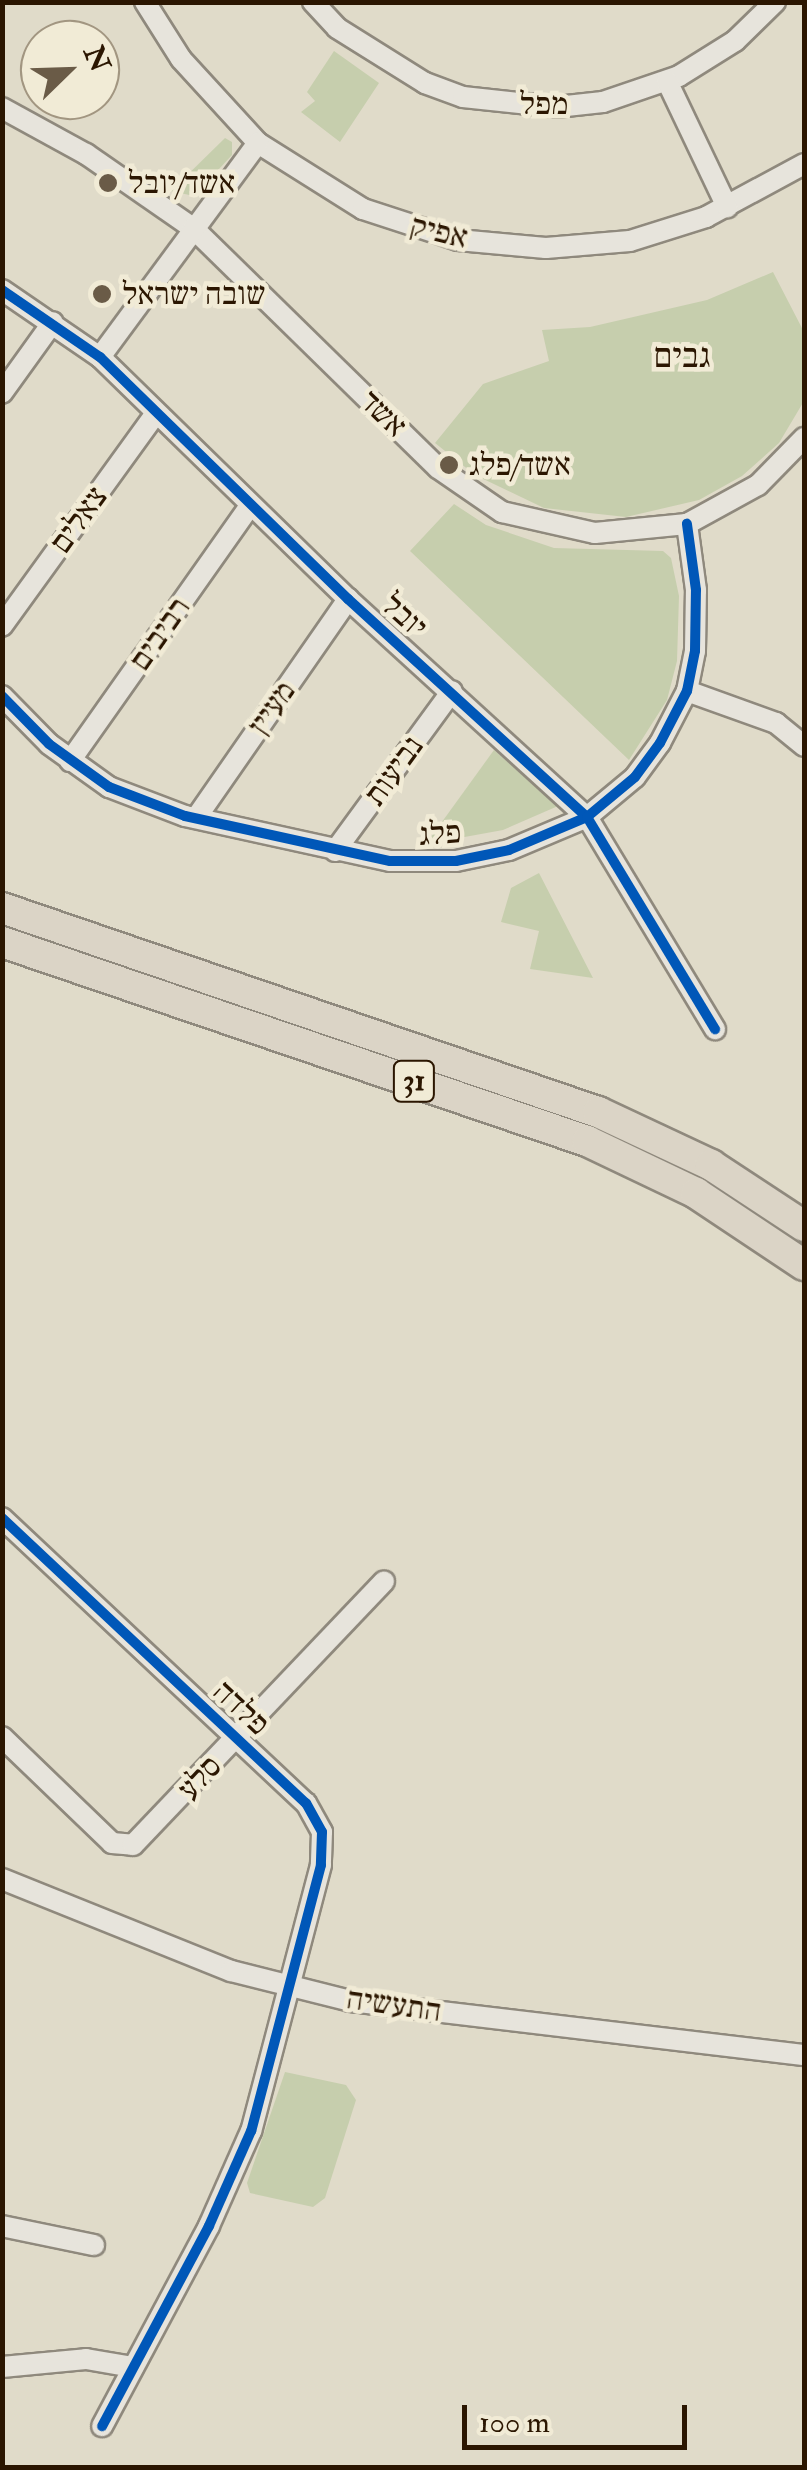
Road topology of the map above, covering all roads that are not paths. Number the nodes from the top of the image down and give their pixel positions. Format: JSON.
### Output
{"nodes":[{"id":1,"x":145,"y":2,"type":"edge"},
{"id":2,"x":313,"y":2,"type":"edge"},
{"id":3,"x":775,"y":2,"type":"edge"},
{"id":4,"x":667,"y":80,"type":"junction"},
{"id":5,"x":2,"y":108,"type":"edge"},
{"id":6,"x":258,"y":143,"type":"junction"},
{"id":7,"x":804,"y":164,"type":"edge"},
{"id":8,"x":727,"y":207,"type":"junction"},
{"id":9,"x":194,"y":228,"type":"junction"},
{"id":10,"x":2,"y":290,"type":"edge"},
{"id":11,"x":53,"y":322,"type":"junction"},
{"id":12,"x":100,"y":357,"type":"junction"},
{"id":13,"x":2,"y":393,"type":"edge"},
{"id":14,"x":156,"y":413,"type":"junction"},
{"id":15,"x":804,"y":438,"type":"edge"},
{"id":16,"x":250,"y":506,"type":"junction"},
{"id":17,"x":687,"y":524,"type":"junction"},
{"id":18,"x":348,"y":599,"type":"junction"},
{"id":19,"x":2,"y":626,"type":"edge"},
{"id":20,"x":687,"y":691,"type":"junction"},
{"id":21,"x":452,"y":692,"type":"junction"},
{"id":22,"x":2,"y":696,"type":"edge"},
{"id":23,"x":804,"y":746,"type":"edge"},
{"id":24,"x":70,"y":761,"type":"junction"},
{"id":25,"x":587,"y":816,"type":"junction"},
{"id":26,"x":196,"y":818,"type":"junction"},
{"id":27,"x":335,"y":851,"type":"junction"},
{"id":28,"x":2,"y":908,"type":"edge"},
{"id":29,"x":2,"y":942,"type":"edge"},
{"id":30,"x":715,"y":1029,"type":"dead end"},
{"id":31,"x":804,"y":1226,"type":"edge"},
{"id":32,"x":804,"y":1264,"type":"edge"},
{"id":33,"x":2,"y":1518,"type":"edge"},
{"id":34,"x":384,"y":1581,"type":"dead end"},
{"id":35,"x":2,"y":1736,"type":"edge"},
{"id":36,"x":238,"y":1739,"type":"junction"},
{"id":37,"x":2,"y":1878,"type":"edge"},
{"id":38,"x":290,"y":1987,"type":"junction"},
{"id":39,"x":804,"y":2055,"type":"edge"},
{"id":40,"x":2,"y":2226,"type":"edge"},
{"id":41,"x":94,"y":2245,"type":"dead end"},
{"id":42,"x":133,"y":2366,"type":"junction"},
{"id":43,"x":2,"y":2367,"type":"edge"},
{"id":44,"x":102,"y":2426,"type":"dead end"}],
"edges":[{"from":1,"to":6,"type":"street","name":"אפיק"},
{"from":2,"to":4,"type":"street","name":"מפל"},
{"from":3,"to":4,"type":"street","name":"מפל"},
{"from":4,"to":8,"type":"street"},
{"from":5,"to":9,"type":"street","name":"אשד"},
{"from":6,"to":8,"type":"street","name":"אפיק"},
{"from":6,"to":9,"type":"street"},
{"from":7,"to":8,"type":"street","name":"אפיק"},
{"from":9,"to":12,"type":"street"},
{"from":9,"to":17,"type":"street","name":"אשד"},
{"from":10,"to":11,"type":"street","name":"יובל"},
{"from":11,"to":12,"type":"street","name":"יובל"},
{"from":11,"to":13,"type":"street"},
{"from":12,"to":14,"type":"street","name":"יובל"},
{"from":14,"to":16,"type":"street","name":"יובל"},
{"from":14,"to":19,"type":"street","name":"צאלים"},
{"from":15,"to":17,"type":"street","name":"אשד"},
{"from":16,"to":18,"type":"street","name":"יובל"},
{"from":16,"to":24,"type":"street","name":"רביבים"},
{"from":17,"to":20,"type":"street","name":"פלג"},
{"from":18,"to":21,"type":"street","name":"יובל"},
{"from":18,"to":26,"type":"street","name":"מעיין"},
{"from":20,"to":23,"type":"street"},
{"from":20,"to":25,"type":"street","name":"פלג"},
{"from":21,"to":25,"type":"street","name":"יובל"},
{"from":21,"to":27,"type":"street","name":"נביעות"},
{"from":22,"to":24,"type":"street","name":"פלג"},
{"from":24,"to":26,"type":"street","name":"פלג"},
{"from":25,"to":27,"type":"street","name":"פלג"},
{"from":25,"to":30,"type":"street","name":"יובל"},
{"from":26,"to":27,"type":"street","name":"פלג"},
{"from":28,"to":31,"type":"highway","number":"31"},
{"from":29,"to":32,"type":"highway","number":"31"},
{"from":33,"to":36,"type":"street","name":"פלדה"},
{"from":34,"to":36,"type":"street","name":"סלע"},
{"from":35,"to":36,"type":"street","name":"סלע"},
{"from":36,"to":38,"type":"street","name":"פלדה"},
{"from":37,"to":38,"type":"street","name":"התעשיה"},
{"from":38,"to":39,"type":"street","name":"התעשיה"},
{"from":38,"to":42,"type":"street","name":"פלדה"},
{"from":40,"to":41,"type":"street"},
{"from":42,"to":43,"type":"street"},
{"from":42,"to":44,"type":"street","name":"פלדה"}]}
